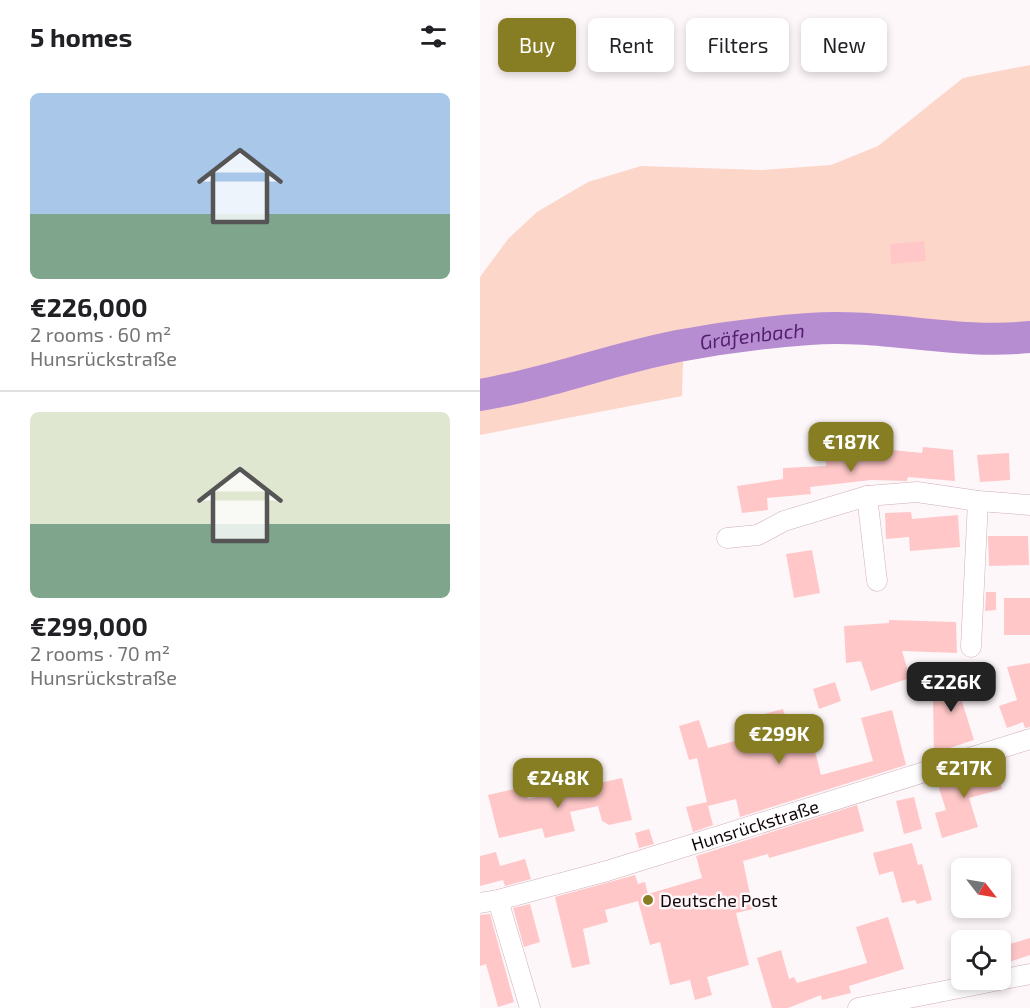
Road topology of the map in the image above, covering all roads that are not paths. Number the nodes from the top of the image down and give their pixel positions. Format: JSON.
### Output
{"nodes":[{"id":1,"x":867,"y":496,"type":"junction"},
{"id":2,"x":978,"y":501,"type":"junction"},
{"id":3,"x":1030,"y":505,"type":"edge"},
{"id":4,"x":727,"y":538,"type":"dead end"},
{"id":5,"x":877,"y":581,"type":"dead end"},
{"id":6,"x":971,"y":647,"type":"dead end"},
{"id":7,"x":1030,"y":739,"type":"edge"},
{"id":8,"x":489,"y":902,"type":"edge"},
{"id":9,"x":1030,"y":974,"type":"edge"},
{"id":10,"x":885,"y":1006,"type":"edge"},
{"id":11,"x":530,"y":1008,"type":"edge"},
{"id":12,"x":858,"y":1008,"type":"edge"}],
"edges":[{"from":1,"to":2,"type":"street"},
{"from":1,"to":4,"type":"street"},
{"from":1,"to":5,"type":"street"},
{"from":2,"to":3,"type":"street"},
{"from":2,"to":6,"type":"street"},
{"from":7,"to":8,"type":"street","name":"Hunsrückstraße"},
{"from":8,"to":11,"type":"street"},
{"from":9,"to":10,"type":"street"},
{"from":10,"to":12,"type":"street"}]}
